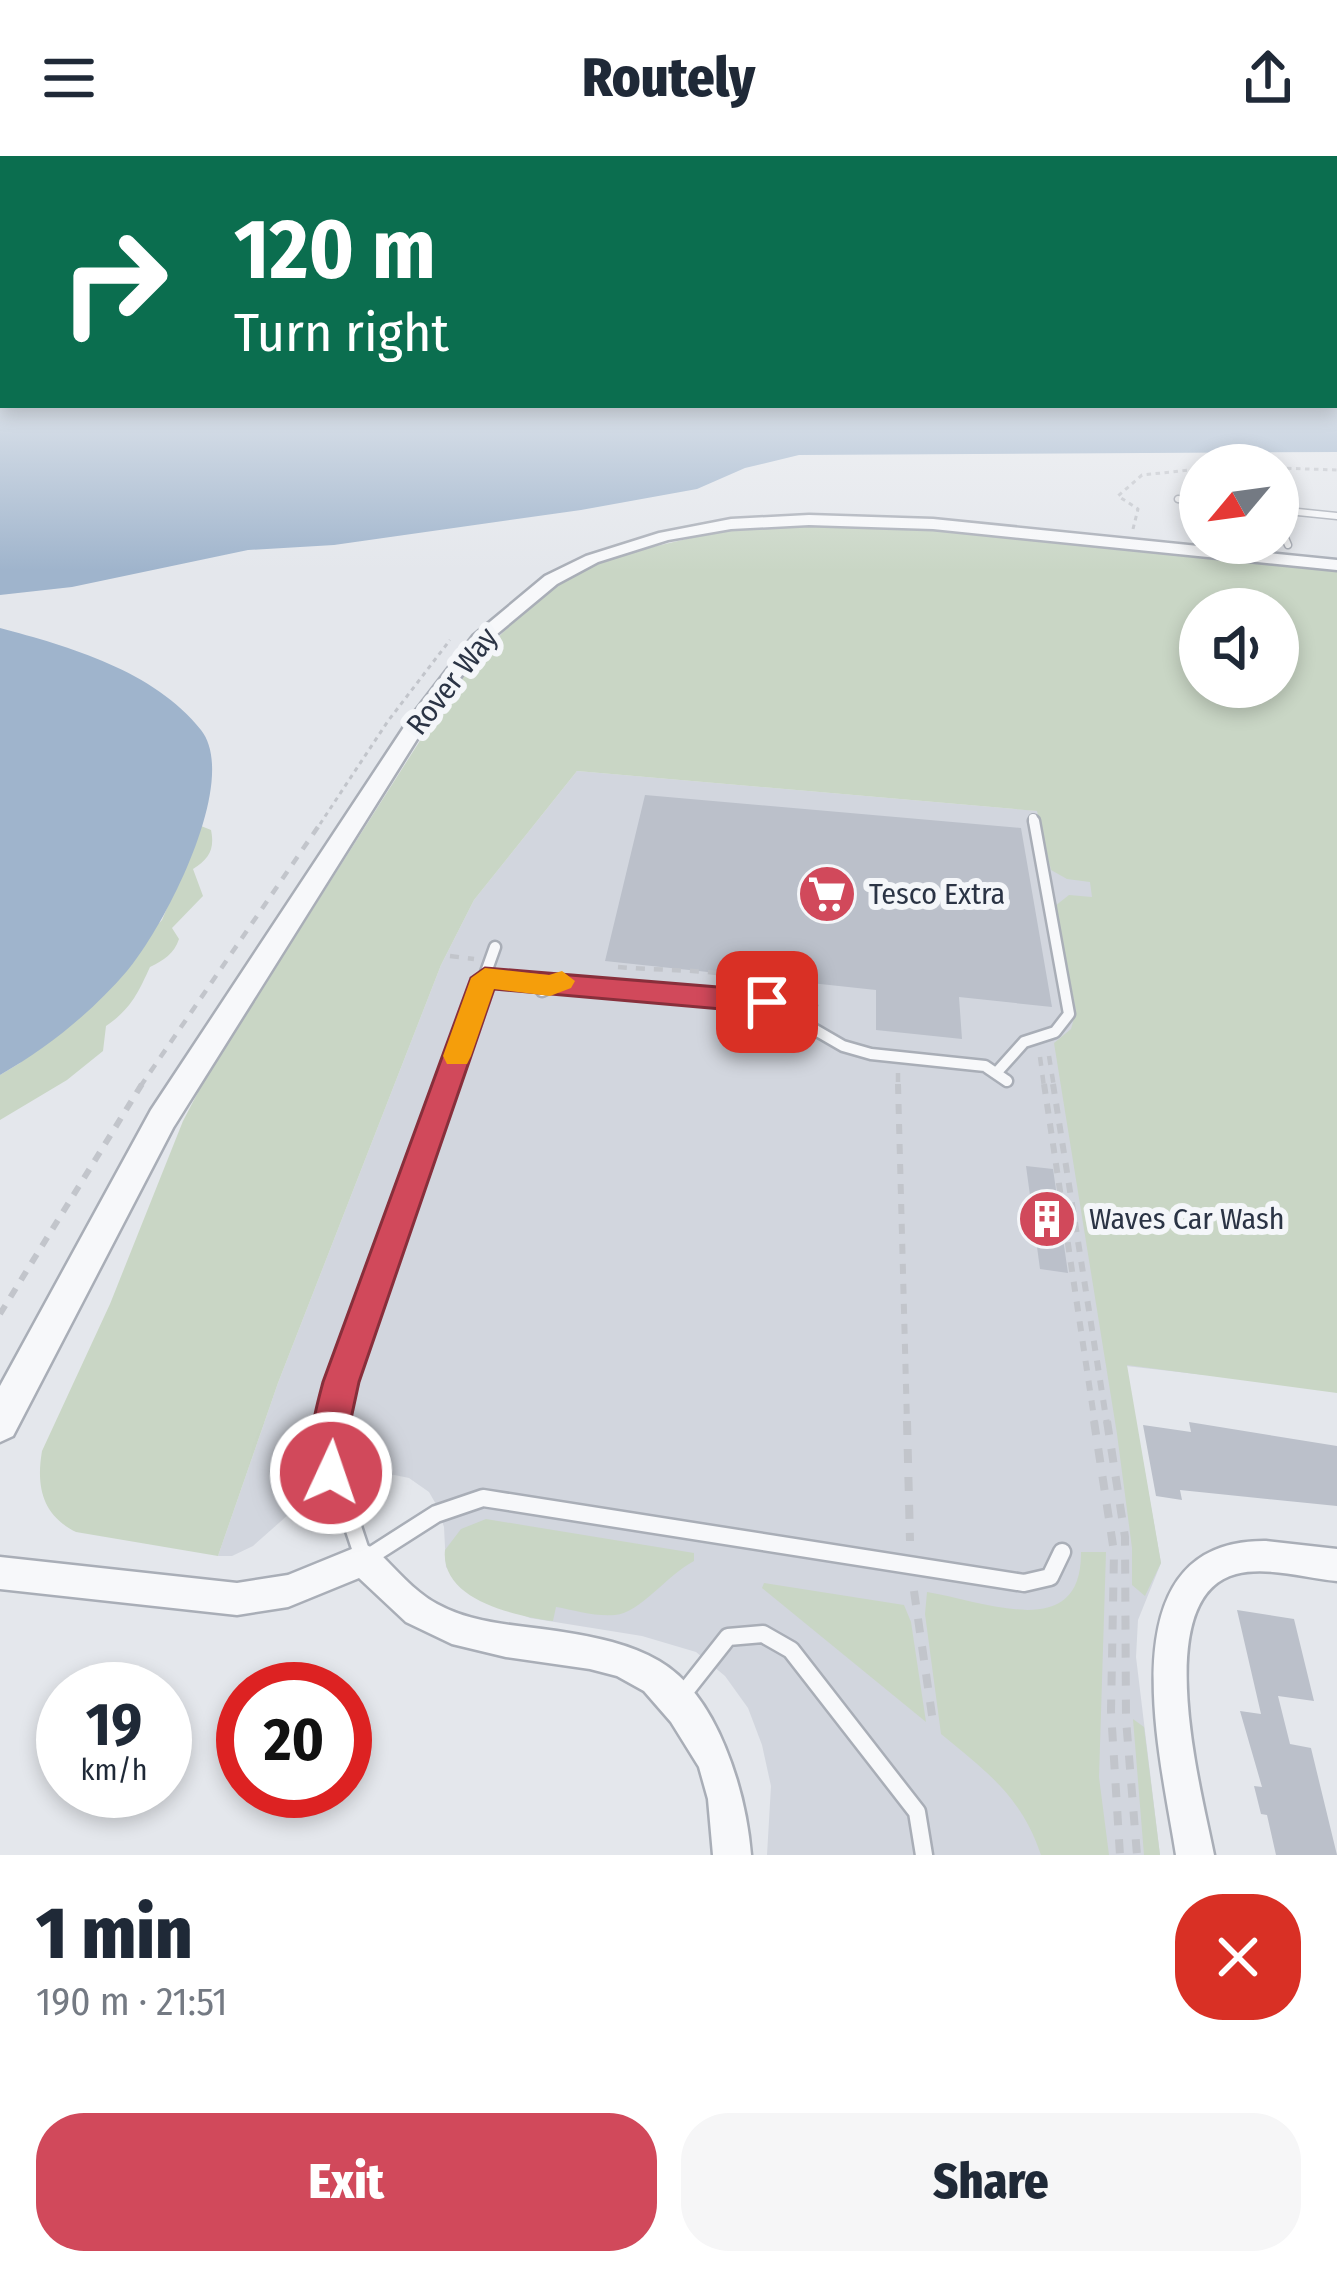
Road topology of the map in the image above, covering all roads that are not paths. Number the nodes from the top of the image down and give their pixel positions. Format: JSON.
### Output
{"nodes":[{"id":1,"x":1299,"y":512,"type":"edge"},
{"id":2,"x":1337,"y":516,"type":"edge"},
{"id":3,"x":1337,"y":565,"type":"edge"},
{"id":4,"x":1033,"y":818,"type":"dead end"},
{"id":5,"x":495,"y":947,"type":"dead end"},
{"id":6,"x":485,"y":978,"type":"junction"},
{"id":7,"x":0,"y":1423,"type":"edge"},
{"id":8,"x":1062,"y":1552,"type":"dead end"},
{"id":9,"x":364,"y":1560,"type":"junction"},
{"id":10,"x":1337,"y":1565,"type":"edge"},
{"id":11,"x":0,"y":1573,"type":"edge"},
{"id":12,"x":677,"y":1701,"type":"junction"},
{"id":13,"x":732,"y":1855,"type":"edge"},
{"id":14,"x":924,"y":1855,"type":"edge"},
{"id":15,"x":1195,"y":1855,"type":"edge"}],
"edges":[{"from":1,"to":2,"type":"lane"},
{"from":3,"to":7,"type":"street","name":"Rover Way"},
{"from":4,"to":6,"type":"lane"},
{"from":5,"to":6,"type":"lane"},
{"from":6,"to":9,"type":"lane"},
{"from":8,"to":9,"type":"lane"},
{"from":9,"to":11,"type":"street"},
{"from":9,"to":12,"type":"street"},
{"from":10,"to":15,"type":"street"},
{"from":12,"to":13,"type":"street"},
{"from":12,"to":14,"type":"lane"}]}
